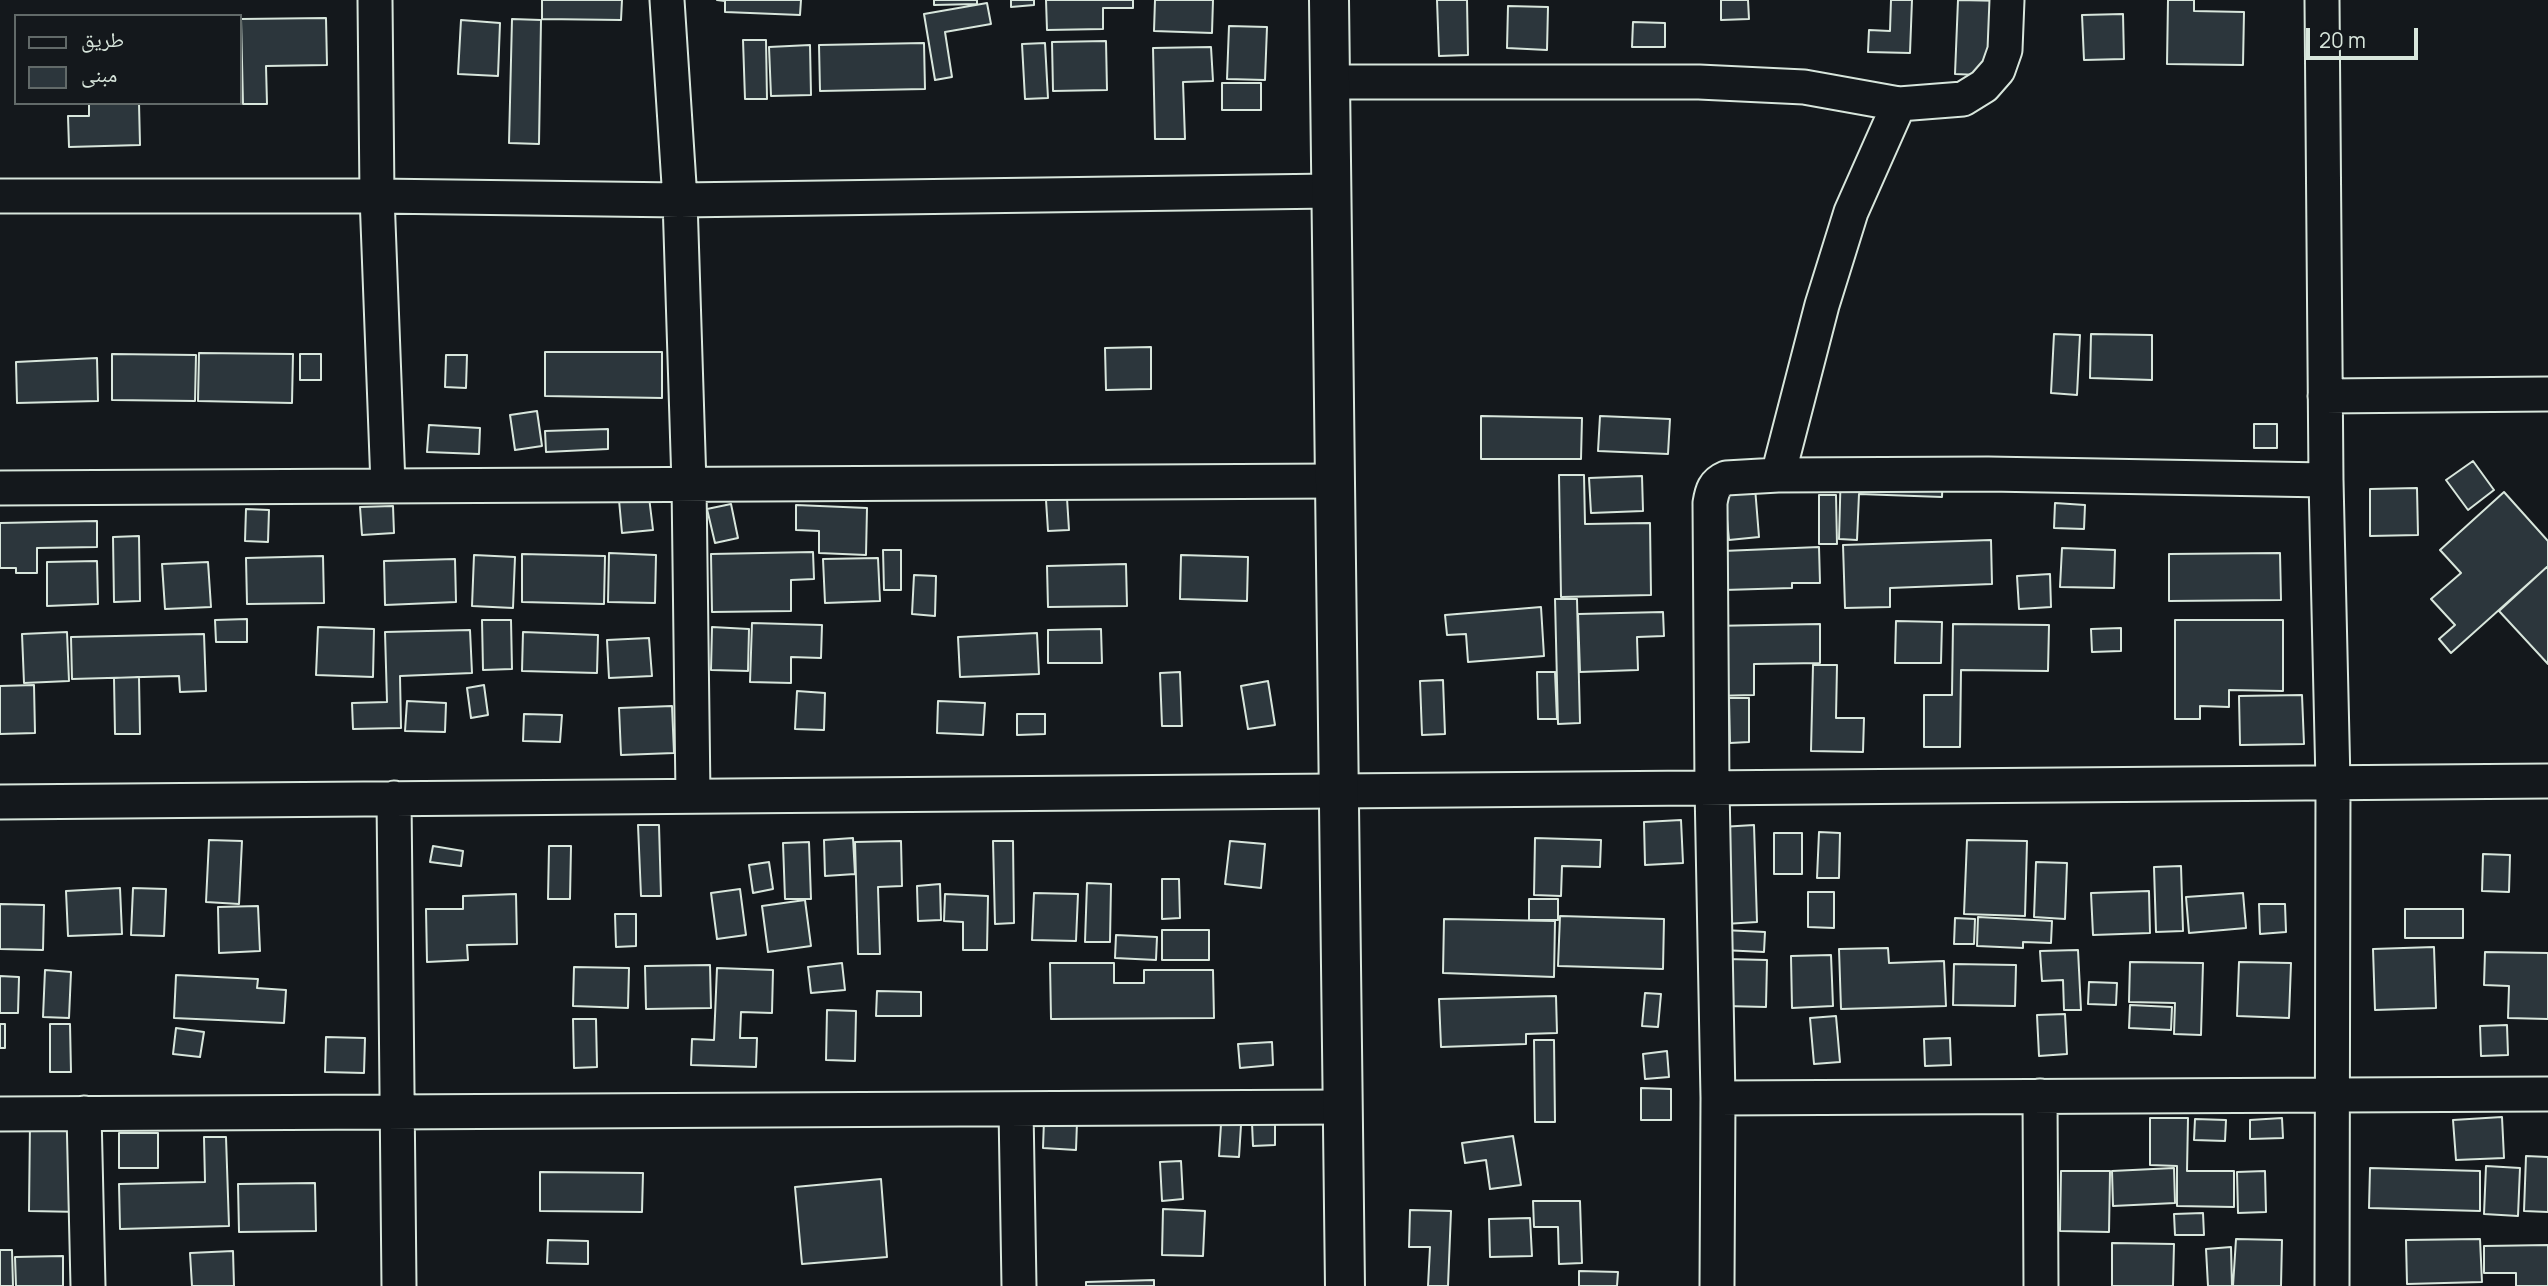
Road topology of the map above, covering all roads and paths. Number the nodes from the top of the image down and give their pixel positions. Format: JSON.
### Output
{"nodes":[{"id":1,"x":375,"y":0,"type":"edge"},
{"id":2,"x":667,"y":0,"type":"edge"},
{"id":3,"x":1329,"y":0,"type":"edge"},
{"id":4,"x":2007,"y":0,"type":"edge"},
{"id":5,"x":2322,"y":0,"type":"edge"},
{"id":6,"x":1330,"y":82,"type":"junction"},
{"id":7,"x":1899,"y":104,"type":"junction"},
{"id":8,"x":1331,"y":191,"type":"junction"},
{"id":9,"x":0,"y":195,"type":"edge"},
{"id":10,"x":377,"y":196,"type":"junction"},
{"id":11,"x":680,"y":200,"type":"junction"},
{"id":12,"x":2548,"y":394,"type":"edge"},
{"id":13,"x":2326,"y":396,"type":"junction"},
{"id":14,"x":1779,"y":475,"type":"junction"},
{"id":15,"x":2326,"y":480,"type":"junction"},
{"id":16,"x":1335,"y":481,"type":"junction"},
{"id":17,"x":689,"y":484,"type":"junction"},
{"id":18,"x":388,"y":485,"type":"junction"},
{"id":19,"x":0,"y":488,"type":"edge"},
{"id":20,"x":2548,"y":781,"type":"edge"},
{"id":21,"x":2333,"y":782,"type":"junction"},
{"id":22,"x":1712,"y":787,"type":"junction"},
{"id":23,"x":1338,"y":790,"type":"junction"},
{"id":24,"x":693,"y":795,"type":"junction"},
{"id":25,"x":394,"y":798,"type":"junction"},
{"id":26,"x":0,"y":803,"type":"edge"},
{"id":27,"x":2548,"y":1094,"type":"edge"},
{"id":28,"x":2332,"y":1095,"type":"junction"},
{"id":29,"x":2040,"y":1096,"type":"junction"},
{"id":30,"x":1718,"y":1098,"type":"junction"},
{"id":31,"x":1343,"y":1107,"type":"junction"},
{"id":32,"x":1016,"y":1109,"type":"junction"},
{"id":33,"x":399,"y":1112,"type":"junction"},
{"id":34,"x":0,"y":1114,"type":"edge"},
{"id":35,"x":85,"y":1114,"type":"junction"},
{"id":36,"x":88,"y":1286,"type":"edge"},
{"id":37,"x":398,"y":1286,"type":"edge"},
{"id":38,"x":1019,"y":1286,"type":"edge"},
{"id":39,"x":1345,"y":1286,"type":"edge"},
{"id":40,"x":1717,"y":1286,"type":"edge"},
{"id":41,"x":2041,"y":1286,"type":"edge"},
{"id":42,"x":2332,"y":1286,"type":"edge"}],
"edges":[{"from":1,"to":10,"type":"street"},
{"from":2,"to":11,"type":"street"},
{"from":3,"to":6,"type":"street"},
{"from":4,"to":7,"type":"street"},
{"from":5,"to":13,"type":"street"},
{"from":6,"to":7,"type":"street"},
{"from":6,"to":8,"type":"street"},
{"from":7,"to":14,"type":"street"},
{"from":8,"to":11,"type":"street"},
{"from":8,"to":16,"type":"street"},
{"from":9,"to":10,"type":"street"},
{"from":10,"to":11,"type":"street"},
{"from":10,"to":18,"type":"street"},
{"from":11,"to":17,"type":"street"},
{"from":12,"to":13,"type":"street"},
{"from":13,"to":15,"type":"street"},
{"from":14,"to":15,"type":"street"},
{"from":14,"to":22,"type":"street"},
{"from":15,"to":21,"type":"street"},
{"from":16,"to":17,"type":"street"},
{"from":16,"to":23,"type":"street"},
{"from":17,"to":18,"type":"street"},
{"from":17,"to":24,"type":"street"},
{"from":18,"to":19,"type":"street"},
{"from":20,"to":21,"type":"street"},
{"from":21,"to":22,"type":"street"},
{"from":21,"to":28,"type":"street"},
{"from":22,"to":23,"type":"street"},
{"from":22,"to":30,"type":"street"},
{"from":23,"to":24,"type":"street"},
{"from":23,"to":31,"type":"street"},
{"from":24,"to":25,"type":"street"},
{"from":25,"to":26,"type":"street"},
{"from":25,"to":33,"type":"street"},
{"from":27,"to":28,"type":"street"},
{"from":28,"to":29,"type":"street"},
{"from":28,"to":42,"type":"street"},
{"from":29,"to":30,"type":"street"},
{"from":29,"to":41,"type":"street"},
{"from":30,"to":40,"type":"street"},
{"from":31,"to":32,"type":"street"},
{"from":31,"to":39,"type":"street"},
{"from":32,"to":33,"type":"street"},
{"from":32,"to":38,"type":"street"},
{"from":33,"to":35,"type":"street"},
{"from":33,"to":37,"type":"street"},
{"from":34,"to":35,"type":"street"},
{"from":35,"to":36,"type":"street"}]}
